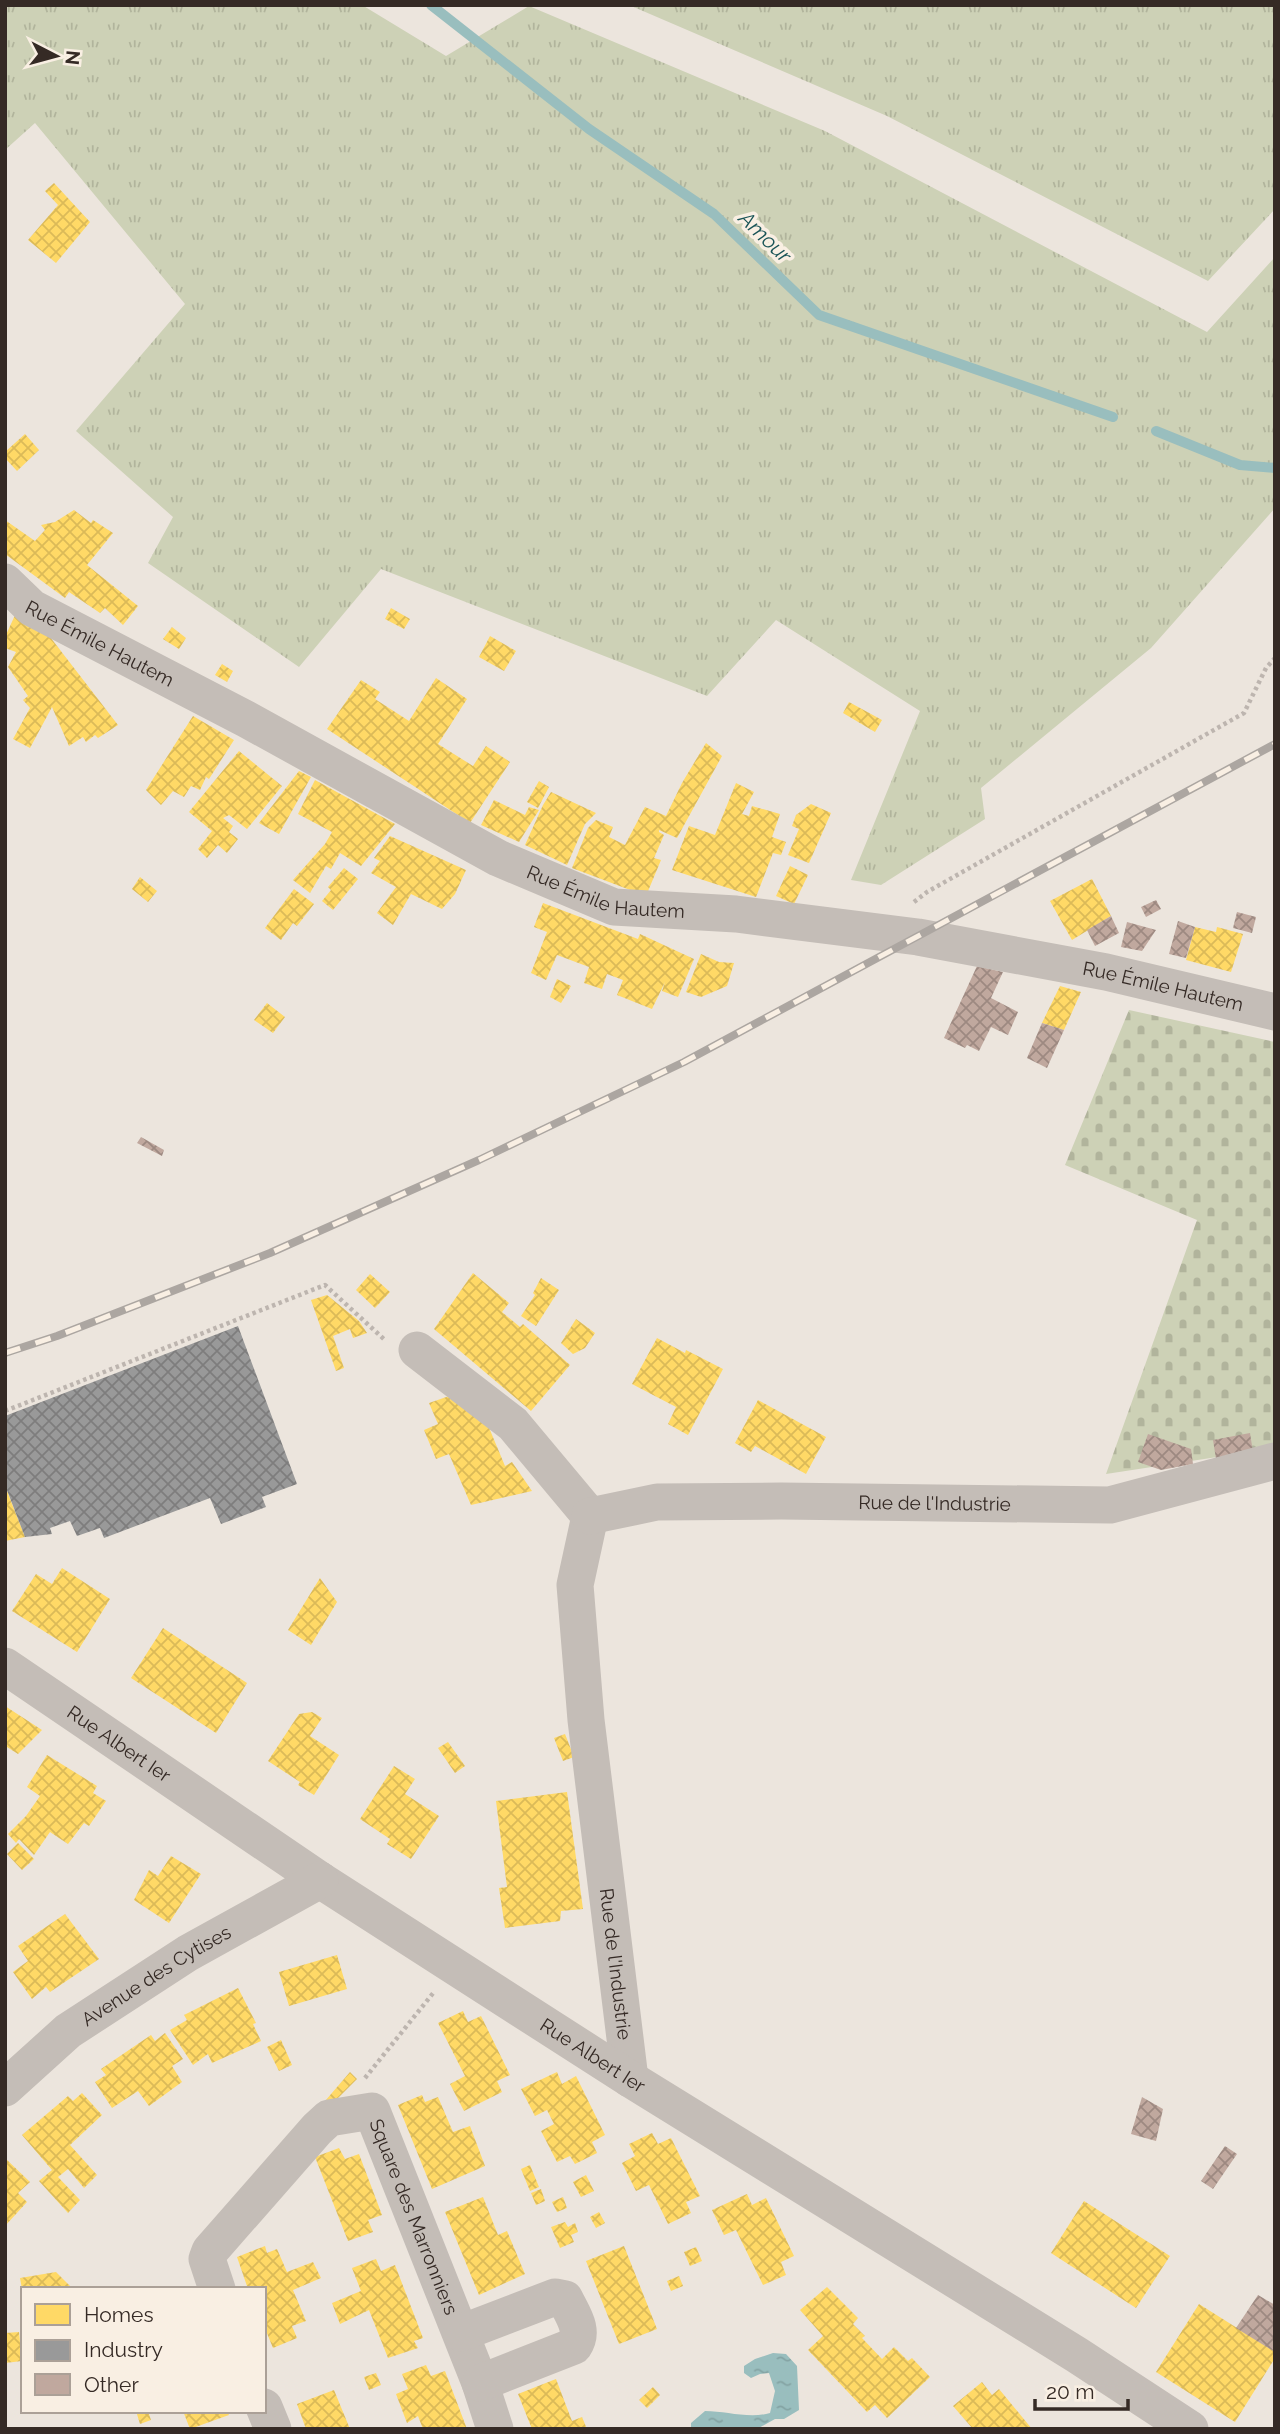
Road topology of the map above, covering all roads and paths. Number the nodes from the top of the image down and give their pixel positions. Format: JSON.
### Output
{"nodes":[{"id":1,"x":5,"y":582,"type":"edge"},
{"id":2,"x":1275,"y":658,"type":"edge"},
{"id":3,"x":880,"y":932,"type":"junction"},
{"id":4,"x":1275,"y":1012,"type":"edge"},
{"id":5,"x":418,"y":1350,"type":"joint"},
{"id":6,"x":5,"y":1411,"type":"edge"},
{"id":7,"x":1275,"y":1461,"type":"edge"},
{"id":8,"x":590,"y":1516,"type":"junction"},
{"id":9,"x":5,"y":1666,"type":"edge"},
{"id":10,"x":320,"y":1880,"type":"junction"},
{"id":11,"x":455,"y":1966,"type":"junction"},
{"id":12,"x":630,"y":2079,"type":"junction"},
{"id":13,"x":5,"y":2088,"type":"edge"},
{"id":14,"x":372,"y":2111,"type":"junction"},
{"id":15,"x":216,"y":2287,"type":"edge"},
{"id":16,"x":461,"y":2333,"type":"junction"},
{"id":17,"x":480,"y":2383,"type":"junction"},
{"id":18,"x":266,"y":2412,"type":"edge"},
{"id":19,"x":273,"y":2429,"type":"edge"},
{"id":20,"x":495,"y":2429,"type":"edge"},
{"id":21,"x":1190,"y":2429,"type":"edge"}],
"edges":[{"from":1,"to":3,"type":"street","name":"Rue Émile Hautem"},
{"from":2,"to":3,"type":"path"},
{"from":3,"to":4,"type":"street","name":"Rue Émile Hautem"},
{"from":5,"to":6,"type":"path"},
{"from":5,"to":8,"type":"street"},
{"from":7,"to":8,"type":"street","name":"Rue de l'Industrie"},
{"from":8,"to":12,"type":"street","name":"Rue de l'Industrie"},
{"from":9,"to":10,"type":"street","name":"Rue Albert Ier"},
{"from":10,"to":11,"type":"street","name":"Rue Albert Ier"},
{"from":10,"to":13,"type":"street","name":"Avenue des Cytises"},
{"from":11,"to":12,"type":"street","name":"Rue Albert Ier"},
{"from":11,"to":14,"type":"path"},
{"from":12,"to":21,"type":"street","name":"Rue Albert Ier"},
{"from":14,"to":15,"type":"street","name":"Square des Marronniers"},
{"from":14,"to":16,"type":"street","name":"Square des Marronniers"},
{"from":16,"to":17,"type":"street","name":"Square des Marronniers"},
{"from":16,"to":17,"type":"street","name":"Square des Marronniers"},
{"from":17,"to":20,"type":"street","name":"Square des Marronniers"},
{"from":18,"to":19,"type":"street"}]}
